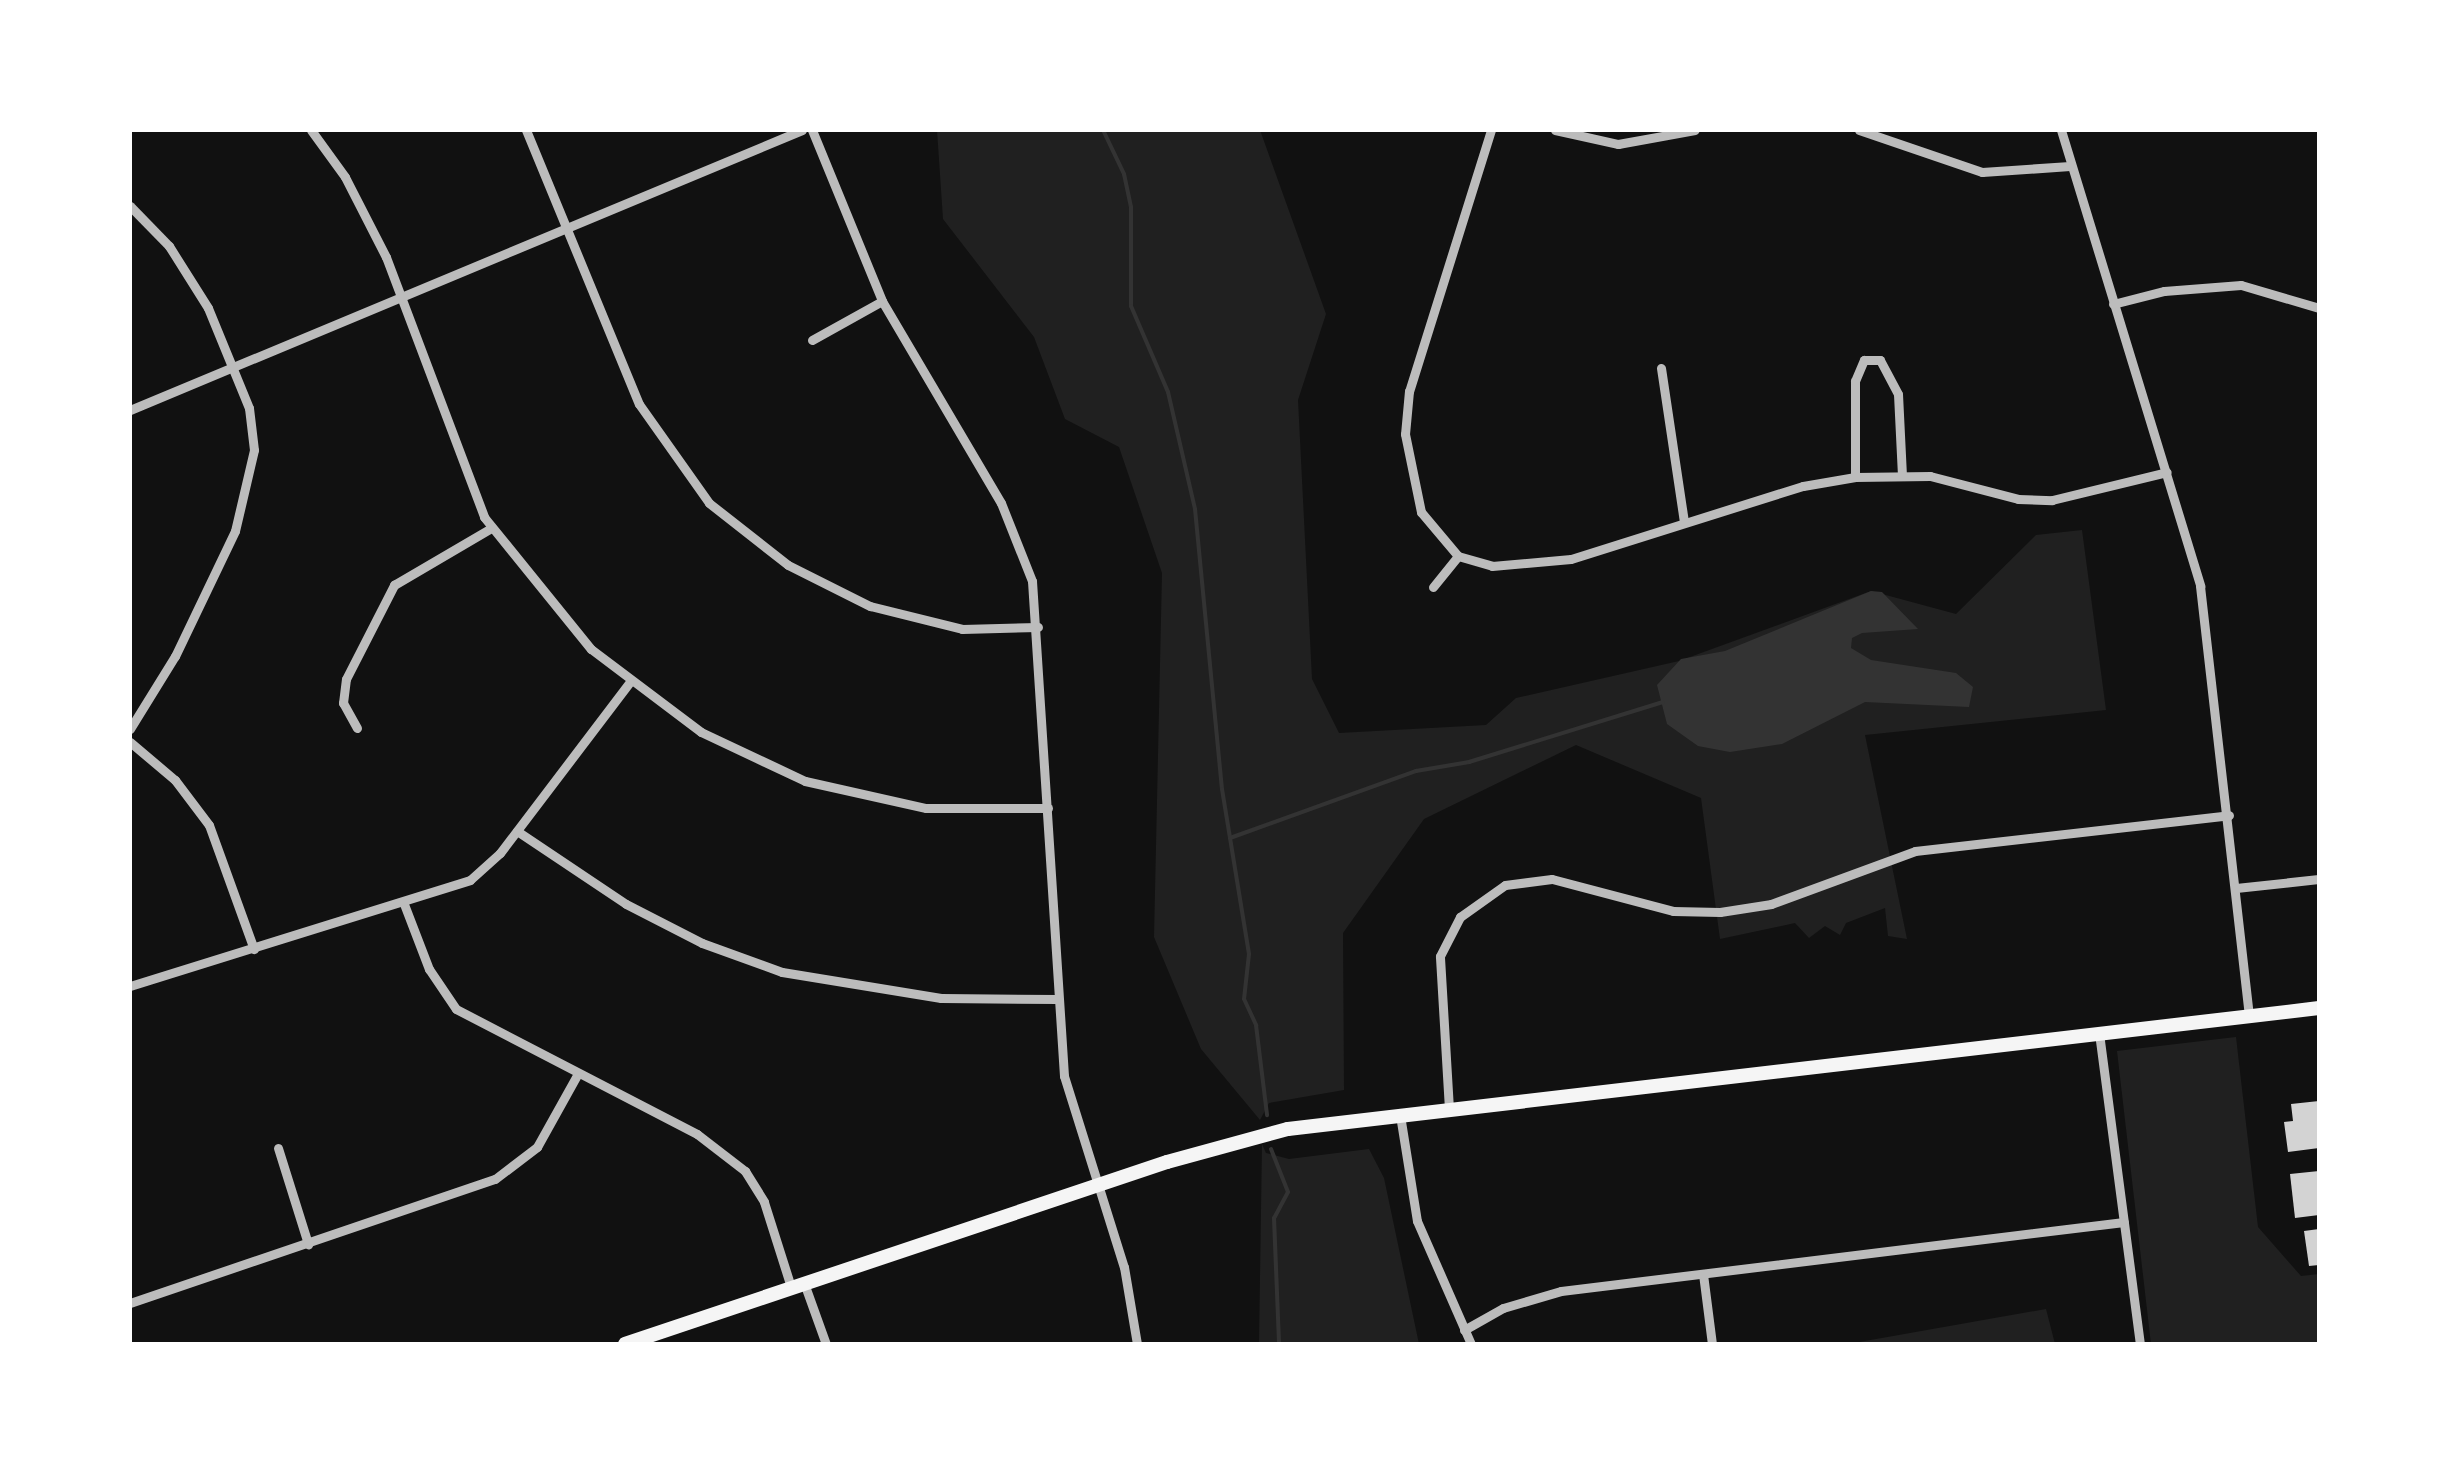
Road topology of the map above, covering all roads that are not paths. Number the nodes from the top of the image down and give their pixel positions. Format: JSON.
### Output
{"nodes":[{"id":1,"x":310,"y":130,"type":"edge"},
{"id":2,"x":526,"y":130,"type":"edge"},
{"id":3,"x":802,"y":130,"type":"edge"},
{"id":4,"x":812,"y":130,"type":"edge"},
{"id":5,"x":1491,"y":130,"type":"edge"},
{"id":6,"x":1555,"y":130,"type":"edge"},
{"id":7,"x":1695,"y":130,"type":"edge"},
{"id":8,"x":1859,"y":130,"type":"edge"},
{"id":9,"x":2061,"y":130,"type":"edge"},
{"id":10,"x":2070,"y":166,"type":"junction"},
{"id":11,"x":130,"y":206,"type":"edge"},
{"id":12,"x":565,"y":228,"type":"junction"},
{"id":13,"x":402,"y":297,"type":"junction"},
{"id":14,"x":882,"y":300,"type":"junction"},
{"id":15,"x":2114,"y":304,"type":"junction"},
{"id":16,"x":2319,"y":308,"type":"edge"},
{"id":17,"x":812,"y":340,"type":"dead end"},
{"id":18,"x":232,"y":365,"type":"junction"},
{"id":19,"x":1661,"y":368,"type":"dead end"},
{"id":20,"x":130,"y":410,"type":"edge"},
{"id":21,"x":2167,"y":472,"type":"junction"},
{"id":22,"x":1902,"y":475,"type":"junction"},
{"id":23,"x":1856,"y":477,"type":"junction"},
{"id":24,"x":1684,"y":522,"type":"junction"},
{"id":25,"x":491,"y":528,"type":"junction"},
{"id":26,"x":1458,"y":556,"type":"junction"},
{"id":27,"x":1432,"y":587,"type":"dead end"},
{"id":28,"x":1038,"y":628,"type":"junction"},
{"id":29,"x":630,"y":682,"type":"junction"},
{"id":30,"x":130,"y":728,"type":"edge"},
{"id":31,"x":357,"y":728,"type":"dead end"},
{"id":32,"x":130,"y":742,"type":"edge"},
{"id":33,"x":1048,"y":808,"type":"junction"},
{"id":34,"x":2229,"y":815,"type":"junction"},
{"id":35,"x":517,"y":831,"type":"junction"},
{"id":36,"x":2319,"y":879,"type":"edge"},
{"id":37,"x":2236,"y":888,"type":"junction"},
{"id":38,"x":404,"y":904,"type":"junction"},
{"id":39,"x":254,"y":949,"type":"junction"},
{"id":40,"x":130,"y":986,"type":"edge"},
{"id":41,"x":1058,"y":1000,"type":"junction"},
{"id":42,"x":2319,"y":1008,"type":"edge"},
{"id":43,"x":2248,"y":1016,"type":"junction"},
{"id":44,"x":2099,"y":1033,"type":"junction"},
{"id":45,"x":576,"y":1074,"type":"junction"},
{"id":46,"x":1449,"y":1109,"type":"junction"},
{"id":47,"x":1400,"y":1114,"type":"junction"},
{"id":48,"x":278,"y":1148,"type":"dead end"},
{"id":49,"x":1096,"y":1186,"type":"junction"},
{"id":50,"x":2124,"y":1222,"type":"junction"},
{"id":51,"x":308,"y":1244,"type":"junction"},
{"id":52,"x":1702,"y":1274,"type":"junction"},
{"id":53,"x":798,"y":1285,"type":"junction"},
{"id":54,"x":130,"y":1303,"type":"edge"},
{"id":55,"x":1464,"y":1330,"type":"junction"},
{"id":56,"x":626,"y":1344,"type":"edge"},
{"id":57,"x":826,"y":1344,"type":"edge"},
{"id":58,"x":1137,"y":1344,"type":"edge"},
{"id":59,"x":1471,"y":1344,"type":"edge"},
{"id":60,"x":1712,"y":1344,"type":"edge"},
{"id":61,"x":2140,"y":1344,"type":"edge"}],
"edges":[{"from":1,"to":13,"type":"street"},
{"from":2,"to":12,"type":"street"},
{"from":3,"to":12,"type":"street"},
{"from":4,"to":14,"type":"street"},
{"from":5,"to":26,"type":"street"},
{"from":6,"to":7,"type":"street"},
{"from":8,"to":10,"type":"street"},
{"from":9,"to":10,"type":"street"},
{"from":10,"to":15,"type":"street"},
{"from":11,"to":18,"type":"street"},
{"from":12,"to":13,"type":"street"},
{"from":12,"to":28,"type":"street"},
{"from":13,"to":18,"type":"street"},
{"from":13,"to":25,"type":"street"},
{"from":14,"to":17,"type":"street"},
{"from":14,"to":28,"type":"street"},
{"from":15,"to":16,"type":"street"},
{"from":15,"to":21,"type":"street"},
{"from":18,"to":20,"type":"street"},
{"from":18,"to":30,"type":"street"},
{"from":19,"to":24,"type":"street"},
{"from":21,"to":22,"type":"street"},
{"from":21,"to":34,"type":"street"},
{"from":22,"to":23,"type":"street"},
{"from":22,"to":23,"type":"street"},
{"from":23,"to":24,"type":"street"},
{"from":24,"to":26,"type":"street"},
{"from":25,"to":29,"type":"street"},
{"from":25,"to":31,"type":"street"},
{"from":26,"to":27,"type":"street"},
{"from":28,"to":33,"type":"street"},
{"from":29,"to":33,"type":"street"},
{"from":29,"to":35,"type":"street"},
{"from":32,"to":39,"type":"street"},
{"from":33,"to":41,"type":"street"},
{"from":34,"to":37,"type":"street"},
{"from":34,"to":46,"type":"street"},
{"from":35,"to":38,"type":"street"},
{"from":35,"to":41,"type":"street"},
{"from":36,"to":37,"type":"street"},
{"from":37,"to":43,"type":"street"},
{"from":38,"to":39,"type":"street"},
{"from":38,"to":45,"type":"street"},
{"from":39,"to":40,"type":"street"},
{"from":41,"to":49,"type":"street"},
{"from":42,"to":43,"type":"main road"},
{"from":43,"to":44,"type":"main road"},
{"from":44,"to":46,"type":"main road"},
{"from":44,"to":50,"type":"street"},
{"from":45,"to":51,"type":"street"},
{"from":45,"to":53,"type":"street"},
{"from":46,"to":47,"type":"main road"},
{"from":47,"to":49,"type":"main road"},
{"from":47,"to":55,"type":"street"},
{"from":48,"to":51,"type":"street"},
{"from":49,"to":53,"type":"main road"},
{"from":49,"to":58,"type":"street"},
{"from":50,"to":52,"type":"street"},
{"from":50,"to":61,"type":"street"},
{"from":51,"to":54,"type":"street"},
{"from":52,"to":55,"type":"street"},
{"from":52,"to":60,"type":"street"},
{"from":53,"to":56,"type":"main road"},
{"from":53,"to":57,"type":"street"},
{"from":55,"to":59,"type":"street"}]}
